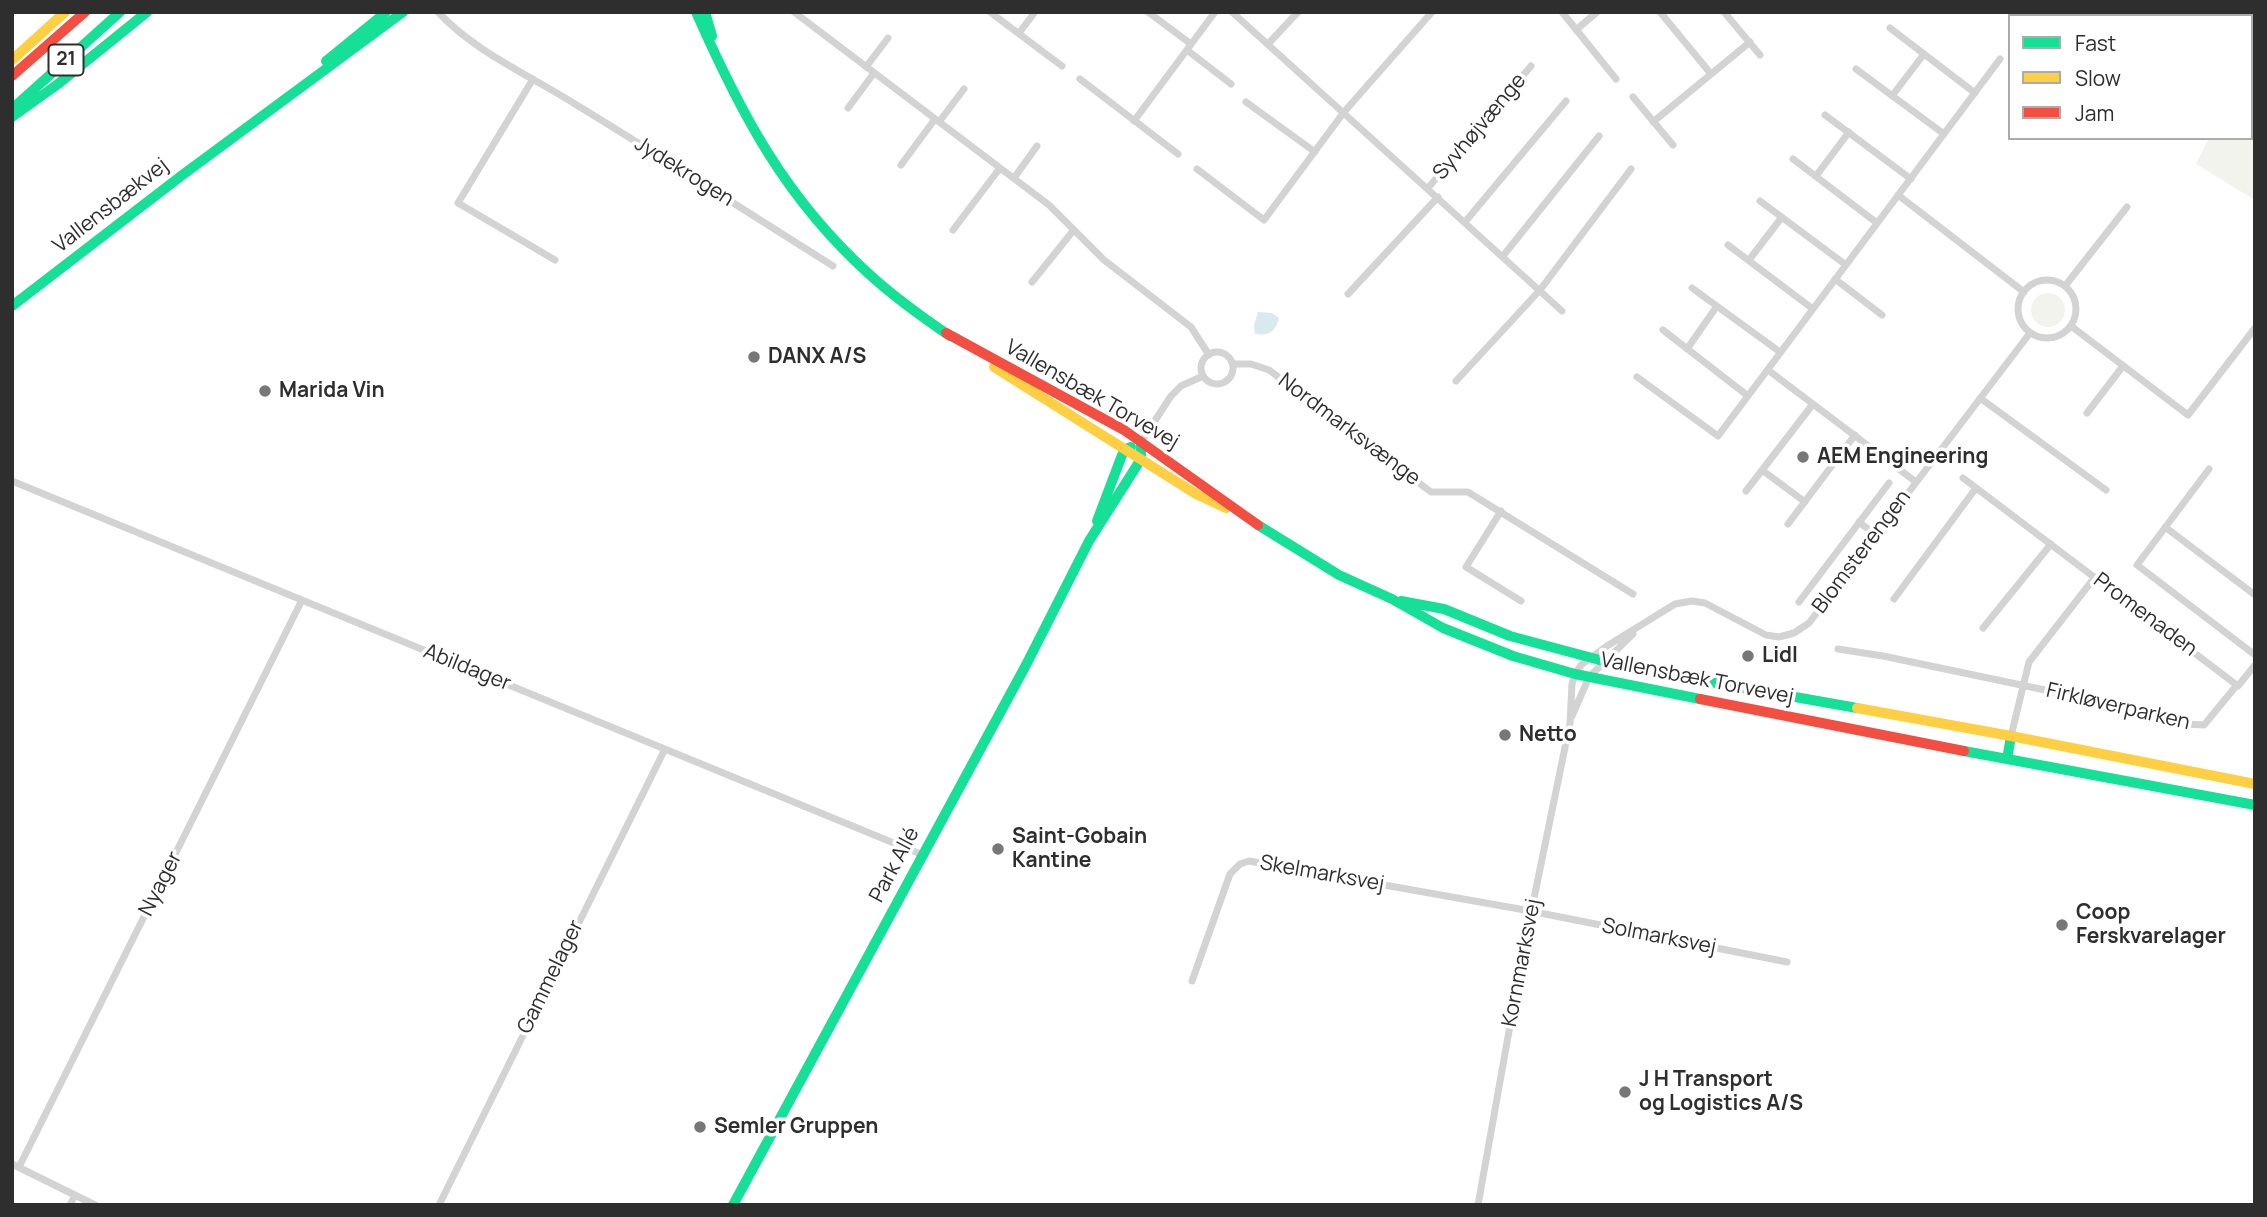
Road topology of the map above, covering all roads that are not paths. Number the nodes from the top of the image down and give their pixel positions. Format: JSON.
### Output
{"nodes":[{"id":1,"x":65,"y":12,"type":"edge"},
{"id":2,"x":85,"y":12,"type":"edge"},
{"id":3,"x":120,"y":12,"type":"edge"},
{"id":4,"x":147,"y":12,"type":"edge"},
{"id":5,"x":386,"y":12,"type":"edge"},
{"id":6,"x":403,"y":12,"type":"edge"},
{"id":7,"x":438,"y":12,"type":"edge"},
{"id":8,"x":696,"y":12,"type":"edge"},
{"id":9,"x":705,"y":12,"type":"edge"},
{"id":10,"x":794,"y":12,"type":"edge"},
{"id":11,"x":990,"y":12,"type":"edge"},
{"id":12,"x":1034,"y":12,"type":"edge"},
{"id":13,"x":1148,"y":12,"type":"edge"},
{"id":14,"x":1215,"y":12,"type":"edge"},
{"id":15,"x":1233,"y":12,"type":"edge"},
{"id":16,"x":1297,"y":12,"type":"edge"},
{"id":17,"x":1432,"y":12,"type":"edge"},
{"id":18,"x":1562,"y":12,"type":"edge"},
{"id":19,"x":1597,"y":12,"type":"edge"},
{"id":20,"x":1660,"y":12,"type":"edge"},
{"id":21,"x":1724,"y":12,"type":"edge"},
{"id":22,"x":1890,"y":28,"type":"dead end"},
{"id":23,"x":1576,"y":30,"type":"junction"},
{"id":24,"x":1019,"y":33,"type":"junction"},
{"id":25,"x":888,"y":38,"type":"dead end"},
{"id":26,"x":1750,"y":42,"type":"junction"},
{"id":27,"x":1268,"y":44,"type":"junction"},
{"id":28,"x":1189,"y":47,"type":"junction"},
{"id":29,"x":1924,"y":54,"type":"junction"},
{"id":30,"x":1760,"y":55,"type":"dead end"},
{"id":31,"x":2000,"y":59,"type":"dead end"},
{"id":32,"x":12,"y":60,"type":"edge"},
{"id":33,"x":1062,"y":66,"type":"dead end"},
{"id":34,"x":1531,"y":66,"type":"dead end"},
{"id":35,"x":866,"y":67,"type":"junction"},
{"id":36,"x":1856,"y":69,"type":"dead end"},
{"id":37,"x":722,"y":70,"type":"junction"},
{"id":38,"x":874,"y":73,"type":"junction"},
{"id":39,"x":1711,"y":74,"type":"junction"},
{"id":40,"x":12,"y":76,"type":"edge"},
{"id":41,"x":533,"y":79,"type":"junction"},
{"id":42,"x":1080,"y":79,"type":"dead end"},
{"id":43,"x":1616,"y":79,"type":"dead end"},
{"id":44,"x":1231,"y":84,"type":"dead end"},
{"id":45,"x":964,"y":89,"type":"dead end"},
{"id":46,"x":1975,"y":93,"type":"junction"},
{"id":47,"x":1892,"y":96,"type":"junction"},
{"id":48,"x":1633,"y":97,"type":"dead end"},
{"id":49,"x":1566,"y":101,"type":"dead end"},
{"id":50,"x":1246,"y":102,"type":"dead end"},
{"id":51,"x":12,"y":108,"type":"edge"},
{"id":52,"x":848,"y":108,"type":"dead end"},
{"id":53,"x":1345,"y":112,"type":"junction"},
{"id":54,"x":1825,"y":115,"type":"dead end"},
{"id":55,"x":12,"y":117,"type":"edge"},
{"id":56,"x":937,"y":121,"type":"junction"},
{"id":57,"x":1134,"y":121,"type":"junction"},
{"id":58,"x":1653,"y":122,"type":"junction"},
{"id":59,"x":1849,"y":132,"type":"junction"},
{"id":60,"x":1944,"y":134,"type":"junction"},
{"id":61,"x":1599,"y":136,"type":"dead end"},
{"id":62,"x":234,"y":137,"type":"junction"},
{"id":63,"x":1672,"y":145,"type":"dead end"},
{"id":64,"x":1037,"y":146,"type":"dead end"},
{"id":65,"x":1315,"y":152,"type":"junction"},
{"id":66,"x":1178,"y":154,"type":"dead end"},
{"id":67,"x":1793,"y":159,"type":"dead end"},
{"id":68,"x":901,"y":165,"type":"dead end"},
{"id":69,"x":1000,"y":168,"type":"junction"},
{"id":70,"x":1197,"y":169,"type":"dead end"},
{"id":71,"x":1631,"y":169,"type":"dead end"},
{"id":72,"x":1816,"y":176,"type":"junction"},
{"id":73,"x":1014,"y":178,"type":"junction"},
{"id":74,"x":1911,"y":178,"type":"junction"},
{"id":75,"x":1428,"y":188,"type":"junction"},
{"id":76,"x":1898,"y":195,"type":"junction"},
{"id":77,"x":1438,"y":197,"type":"junction"},
{"id":78,"x":1760,"y":201,"type":"dead end"},
{"id":79,"x":2127,"y":207,"type":"dead end"},
{"id":80,"x":1782,"y":217,"type":"junction"},
{"id":81,"x":1465,"y":222,"type":"junction"},
{"id":82,"x":1877,"y":223,"type":"junction"},
{"id":83,"x":953,"y":230,"type":"dead end"},
{"id":84,"x":1073,"y":231,"type":"junction"},
{"id":85,"x":1728,"y":245,"type":"dead end"},
{"id":86,"x":1503,"y":256,"type":"junction"},
{"id":87,"x":555,"y":260,"type":"dead end"},
{"id":88,"x":1749,"y":260,"type":"junction"},
{"id":89,"x":1846,"y":265,"type":"junction"},
{"id":90,"x":833,"y":266,"type":"dead end"},
{"id":91,"x":1835,"y":279,"type":"junction"},
{"id":92,"x":1032,"y":282,"type":"dead end"},
{"id":93,"x":2065,"y":286,"type":"junction"},
{"id":94,"x":1692,"y":288,"type":"dead end"},
{"id":95,"x":1540,"y":290,"type":"junction"},
{"id":96,"x":2024,"y":292,"type":"junction"},
{"id":97,"x":1348,"y":295,"type":"dead end"},
{"id":98,"x":12,"y":306,"type":"edge"},
{"id":99,"x":1717,"y":306,"type":"junction"},
{"id":100,"x":1813,"y":309,"type":"junction"},
{"id":101,"x":1562,"y":311,"type":"dead end"},
{"id":102,"x":1882,"y":314,"type":"dead end"},
{"id":103,"x":2071,"y":326,"type":"junction"},
{"id":104,"x":2255,"y":328,"type":"edge"},
{"id":105,"x":1662,"y":330,"type":"dead end"},
{"id":106,"x":946,"y":333,"type":"junction"},
{"id":107,"x":2030,"y":333,"type":"junction"},
{"id":108,"x":1687,"y":349,"type":"junction"},
{"id":109,"x":1780,"y":352,"type":"junction"},
{"id":110,"x":1209,"y":355,"type":"junction"},
{"id":111,"x":1233,"y":364,"type":"junction"},
{"id":112,"x":2123,"y":366,"type":"junction"},
{"id":113,"x":1768,"y":370,"type":"junction"},
{"id":114,"x":1203,"y":376,"type":"junction"},
{"id":115,"x":1637,"y":377,"type":"dead end"},
{"id":116,"x":1456,"y":381,"type":"dead end"},
{"id":117,"x":1748,"y":396,"type":"junction"},
{"id":118,"x":1980,"y":398,"type":"junction"},
{"id":119,"x":1813,"y":404,"type":"junction"},
{"id":120,"x":2087,"y":413,"type":"dead end"},
{"id":121,"x":1855,"y":435,"type":"junction"},
{"id":122,"x":1141,"y":442,"type":"junction"},
{"id":123,"x":1126,"y":449,"type":"junction"},
{"id":124,"x":1141,"y":459,"type":"junction"},
{"id":125,"x":2209,"y":469,"type":"dead end"},
{"id":126,"x":1762,"y":470,"type":"junction"},
{"id":127,"x":1963,"y":478,"type":"dead end"},
{"id":128,"x":12,"y":481,"type":"edge"},
{"id":129,"x":1916,"y":482,"type":"junction"},
{"id":130,"x":1889,"y":483,"type":"dead end"},
{"id":131,"x":1976,"y":488,"type":"junction"},
{"id":132,"x":2106,"y":490,"type":"dead end"},
{"id":133,"x":1746,"y":491,"type":"dead end"},
{"id":134,"x":1805,"y":502,"type":"junction"},
{"id":135,"x":1501,"y":511,"type":"junction"},
{"id":136,"x":1249,"y":519,"type":"junction"},
{"id":137,"x":1859,"y":522,"type":"junction"},
{"id":138,"x":1788,"y":524,"type":"dead end"},
{"id":139,"x":2165,"y":527,"type":"junction"},
{"id":140,"x":1876,"y":535,"type":"junction"},
{"id":141,"x":1089,"y":541,"type":"junction"},
{"id":142,"x":2051,"y":544,"type":"junction"},
{"id":143,"x":2095,"y":577,"type":"junction"},
{"id":144,"x":1633,"y":594,"type":"dead end"},
{"id":145,"x":2255,"y":595,"type":"edge"},
{"id":146,"x":1894,"y":598,"type":"dead end"},
{"id":147,"x":1392,"y":599,"type":"junction"},
{"id":148,"x":302,"y":600,"type":"junction"},
{"id":149,"x":1521,"y":601,"type":"dead end"},
{"id":150,"x":1799,"y":602,"type":"dead end"},
{"id":151,"x":1640,"y":627,"type":"junction"},
{"id":152,"x":1983,"y":628,"type":"dead end"},
{"id":153,"x":1838,"y":649,"type":"dead end"},
{"id":154,"x":2255,"y":655,"type":"edge"},
{"id":155,"x":1588,"y":658,"type":"junction"},
{"id":156,"x":1603,"y":662,"type":"junction"},
{"id":157,"x":2255,"y":665,"type":"edge"},
{"id":158,"x":1574,"y":674,"type":"junction"},
{"id":159,"x":1589,"y":677,"type":"junction"},
{"id":160,"x":2022,"y":686,"type":"junction"},
{"id":161,"x":2238,"y":686,"type":"junction"},
{"id":162,"x":1570,"y":723,"type":"junction"},
{"id":163,"x":2011,"y":737,"type":"junction"},
{"id":164,"x":665,"y":749,"type":"junction"},
{"id":165,"x":2007,"y":759,"type":"junction"},
{"id":166,"x":2255,"y":784,"type":"edge"},
{"id":167,"x":2255,"y":805,"type":"edge"},
{"id":168,"x":923,"y":855,"type":"junction"},
{"id":169,"x":1531,"y":912,"type":"junction"},
{"id":170,"x":1787,"y":962,"type":"dead end"},
{"id":171,"x":1192,"y":981,"type":"dead end"},
{"id":172,"x":16,"y":1166,"type":"edge"},
{"id":173,"x":75,"y":1195,"type":"junction"},
{"id":174,"x":70,"y":1205,"type":"edge"},
{"id":175,"x":95,"y":1205,"type":"edge"},
{"id":176,"x":439,"y":1205,"type":"edge"},
{"id":177,"x":733,"y":1205,"type":"edge"},
{"id":178,"x":1478,"y":1205,"type":"edge"}],
"edges":[{"from":1,"to":32,"type":"main road"},
{"from":2,"to":40,"type":"main road","number":"21"},
{"from":3,"to":51,"type":"main road","number":"21"},
{"from":4,"to":55,"type":"main road"},
{"from":5,"to":62,"type":"main road","name":"Vallensbækvej"},
{"from":6,"to":62,"type":"main road","name":"Vallensbækvej"},
{"from":7,"to":41,"type":"street","name":"Jydekrogen"},
{"from":8,"to":37,"type":"main road","name":"Vallensbæk Torvevej"},
{"from":9,"to":37,"type":"main road","name":"Vallensbæk Torvevej"},
{"from":10,"to":35,"type":"street"},
{"from":11,"to":24,"type":"street"},
{"from":12,"to":24,"type":"street"},
{"from":13,"to":28,"type":"street"},
{"from":14,"to":28,"type":"street"},
{"from":15,"to":27,"type":"street","name":"Syvhøjvænge"},
{"from":16,"to":27,"type":"street"},
{"from":17,"to":53,"type":"street"},
{"from":18,"to":23,"type":"street"},
{"from":19,"to":23,"type":"street"},
{"from":20,"to":39,"type":"street"},
{"from":21,"to":26,"type":"street"},
{"from":22,"to":29,"type":"street"},
{"from":23,"to":43,"type":"street"},
{"from":24,"to":33,"type":"street"},
{"from":25,"to":35,"type":"street"},
{"from":26,"to":30,"type":"street"},
{"from":26,"to":39,"type":"street"},
{"from":27,"to":53,"type":"street","name":"Syvhøjvænge"},
{"from":28,"to":44,"type":"street"},
{"from":28,"to":57,"type":"street"},
{"from":29,"to":46,"type":"street"},
{"from":29,"to":47,"type":"street"},
{"from":31,"to":46,"type":"street"},
{"from":34,"to":75,"type":"street","name":"Syvhøjvænge"},
{"from":35,"to":38,"type":"street"},
{"from":36,"to":47,"type":"street"},
{"from":37,"to":106,"type":"main road","name":"Vallensbæk Torvevej"},
{"from":38,"to":52,"type":"street"},
{"from":38,"to":56,"type":"street"},
{"from":39,"to":58,"type":"street"},
{"from":41,"to":87,"type":"street"},
{"from":41,"to":90,"type":"street","name":"Jydekrogen"},
{"from":42,"to":57,"type":"street"},
{"from":45,"to":56,"type":"street"},
{"from":46,"to":60,"type":"street"},
{"from":47,"to":60,"type":"street"},
{"from":48,"to":58,"type":"street"},
{"from":49,"to":81,"type":"street"},
{"from":50,"to":65,"type":"street"},
{"from":53,"to":65,"type":"street"},
{"from":53,"to":75,"type":"street","name":"Syvhøjvænge"},
{"from":54,"to":59,"type":"street"},
{"from":56,"to":68,"type":"street"},
{"from":56,"to":69,"type":"street"},
{"from":57,"to":66,"type":"street"},
{"from":58,"to":63,"type":"street"},
{"from":59,"to":72,"type":"street"},
{"from":59,"to":74,"type":"street"},
{"from":60,"to":74,"type":"street"},
{"from":61,"to":86,"type":"street"},
{"from":62,"to":98,"type":"main road","name":"Vallensbækvej"},
{"from":64,"to":73,"type":"street"},
{"from":65,"to":70,"type":"street"},
{"from":67,"to":72,"type":"street"},
{"from":69,"to":73,"type":"street"},
{"from":69,"to":83,"type":"street"},
{"from":71,"to":95,"type":"street"},
{"from":72,"to":82,"type":"street"},
{"from":73,"to":84,"type":"street"},
{"from":74,"to":76,"type":"street"},
{"from":75,"to":77,"type":"street","name":"Syvhøjvænge"},
{"from":76,"to":82,"type":"street"},
{"from":76,"to":96,"type":"street"},
{"from":77,"to":81,"type":"street","name":"Syvhøjvænge"},
{"from":77,"to":97,"type":"street","name":"Syvhøjvænge"},
{"from":78,"to":80,"type":"street"},
{"from":79,"to":93,"type":"street"},
{"from":80,"to":88,"type":"street"},
{"from":80,"to":89,"type":"street"},
{"from":81,"to":86,"type":"street","name":"Syvhøjvænge"},
{"from":82,"to":89,"type":"street"},
{"from":84,"to":92,"type":"street"},
{"from":84,"to":110,"type":"street"},
{"from":85,"to":88,"type":"street"},
{"from":86,"to":95,"type":"street","name":"Syvhøjvænge"},
{"from":88,"to":100,"type":"street"},
{"from":89,"to":91,"type":"street"},
{"from":91,"to":100,"type":"street"},
{"from":91,"to":102,"type":"street"},
{"from":93,"to":96,"type":"street"},
{"from":93,"to":103,"type":"street"},
{"from":94,"to":99,"type":"street"},
{"from":95,"to":101,"type":"street","name":"Syvhøjvænge"},
{"from":95,"to":116,"type":"street"},
{"from":96,"to":107,"type":"street"},
{"from":99,"to":108,"type":"street"},
{"from":99,"to":109,"type":"street"},
{"from":100,"to":109,"type":"street"},
{"from":103,"to":107,"type":"street"},
{"from":103,"to":112,"type":"street"},
{"from":104,"to":112,"type":"street"},
{"from":105,"to":108,"type":"street"},
{"from":106,"to":122,"type":"main road","name":"Vallensbæk Torvevej"},
{"from":106,"to":123,"type":"main road","name":"Vallensbæk Torvevej"},
{"from":107,"to":118,"type":"street","name":"Blomsterengen"},
{"from":108,"to":117,"type":"street"},
{"from":109,"to":113,"type":"street"},
{"from":110,"to":111,"type":"street"},
{"from":110,"to":114,"type":"street"},
{"from":111,"to":114,"type":"street"},
{"from":111,"to":135,"type":"street","name":"Nordmarksvænge"},
{"from":112,"to":120,"type":"street"},
{"from":113,"to":117,"type":"street"},
{"from":113,"to":119,"type":"street"},
{"from":114,"to":122,"type":"street"},
{"from":115,"to":117,"type":"street"},
{"from":118,"to":129,"type":"street","name":"Blomsterengen"},
{"from":118,"to":132,"type":"street"},
{"from":119,"to":121,"type":"street"},
{"from":119,"to":126,"type":"street"},
{"from":121,"to":129,"type":"street"},
{"from":121,"to":134,"type":"street"},
{"from":122,"to":123,"type":"main road"},
{"from":122,"to":124,"type":"main road"},
{"from":122,"to":136,"type":"main road","name":"Vallensbæk Torvevej"},
{"from":123,"to":124,"type":"main road","name":"Vallensbæk Torvevej"},
{"from":123,"to":141,"type":"main road","name":"Park Allé"},
{"from":124,"to":136,"type":"main road","name":"Vallensbæk Torvevej"},
{"from":124,"to":141,"type":"main road","name":"Park Allé"},
{"from":125,"to":139,"type":"street"},
{"from":126,"to":133,"type":"street"},
{"from":126,"to":134,"type":"street"},
{"from":127,"to":131,"type":"street","name":"Promenaden"},
{"from":128,"to":148,"type":"street","name":"Abildager"},
{"from":129,"to":140,"type":"street","name":"Blomsterengen"},
{"from":130,"to":137,"type":"street"},
{"from":131,"to":142,"type":"street","name":"Promenaden"},
{"from":131,"to":146,"type":"street"},
{"from":134,"to":138,"type":"street"},
{"from":135,"to":144,"type":"street","name":"Nordmarksvænge"},
{"from":135,"to":149,"type":"street"},
{"from":136,"to":147,"type":"main road","name":"Vallensbæk Torvevej"},
{"from":137,"to":140,"type":"street"},
{"from":137,"to":150,"type":"street"},
{"from":139,"to":145,"type":"street"},
{"from":139,"to":154,"type":"street"},
{"from":140,"to":151,"type":"street","name":"Blomsterengen"},
{"from":141,"to":168,"type":"main road","name":"Park Allé"},
{"from":142,"to":143,"type":"street","name":"Promenaden"},
{"from":142,"to":152,"type":"street"},
{"from":143,"to":160,"type":"street","name":"Firkløverparken"},
{"from":143,"to":161,"type":"street","name":"Promenaden"},
{"from":147,"to":155,"type":"main road","name":"Vallensbæk Torvevej"},
{"from":147,"to":158,"type":"main road","name":"Vallensbæk Torvevej"},
{"from":148,"to":164,"type":"street","name":"Abildager"},
{"from":148,"to":172,"type":"street","name":"Nyager"},
{"from":151,"to":155,"type":"street","name":"Blomsterengen"},
{"from":151,"to":156,"type":"street","name":"Blomsterengen"},
{"from":153,"to":160,"type":"street","name":"Firkløverparken"},
{"from":155,"to":156,"type":"main road","name":"Vallensbæk Torvevej"},
{"from":155,"to":158,"type":"street","name":"Blomsterengen"},
{"from":156,"to":159,"type":"street","name":"Blomsterengen"},
{"from":156,"to":163,"type":"main road","name":"Vallensbæk Torvevej"},
{"from":157,"to":161,"type":"street"},
{"from":158,"to":159,"type":"main road","name":"Vallensbæk Torvevej"},
{"from":158,"to":162,"type":"street","name":"Kornmarksvej"},
{"from":159,"to":162,"type":"street","name":"Kornmarksvej"},
{"from":159,"to":165,"type":"main road","name":"Vallensbæk Torvevej"},
{"from":160,"to":161,"type":"street","name":"Firkløverparken"},
{"from":160,"to":163,"type":"street","name":"Firkløverparken"},
{"from":162,"to":169,"type":"street","name":"Kornmarksvej"},
{"from":163,"to":165,"type":"main road"},
{"from":163,"to":166,"type":"main road","name":"Vallensbæk Torvevej"},
{"from":164,"to":168,"type":"street","name":"Abildager"},
{"from":164,"to":176,"type":"street","name":"Gammelager"},
{"from":165,"to":167,"type":"main road","name":"Vallensbæk Torvevej"},
{"from":168,"to":177,"type":"main road","name":"Park Allé"},
{"from":169,"to":170,"type":"street","name":"Solmarksvej"},
{"from":169,"to":171,"type":"street","name":"Skelmarksvej"},
{"from":169,"to":178,"type":"street","name":"Kornmarksvej"},
{"from":172,"to":173,"type":"street"},
{"from":173,"to":174,"type":"street"},
{"from":173,"to":175,"type":"street"}]}
